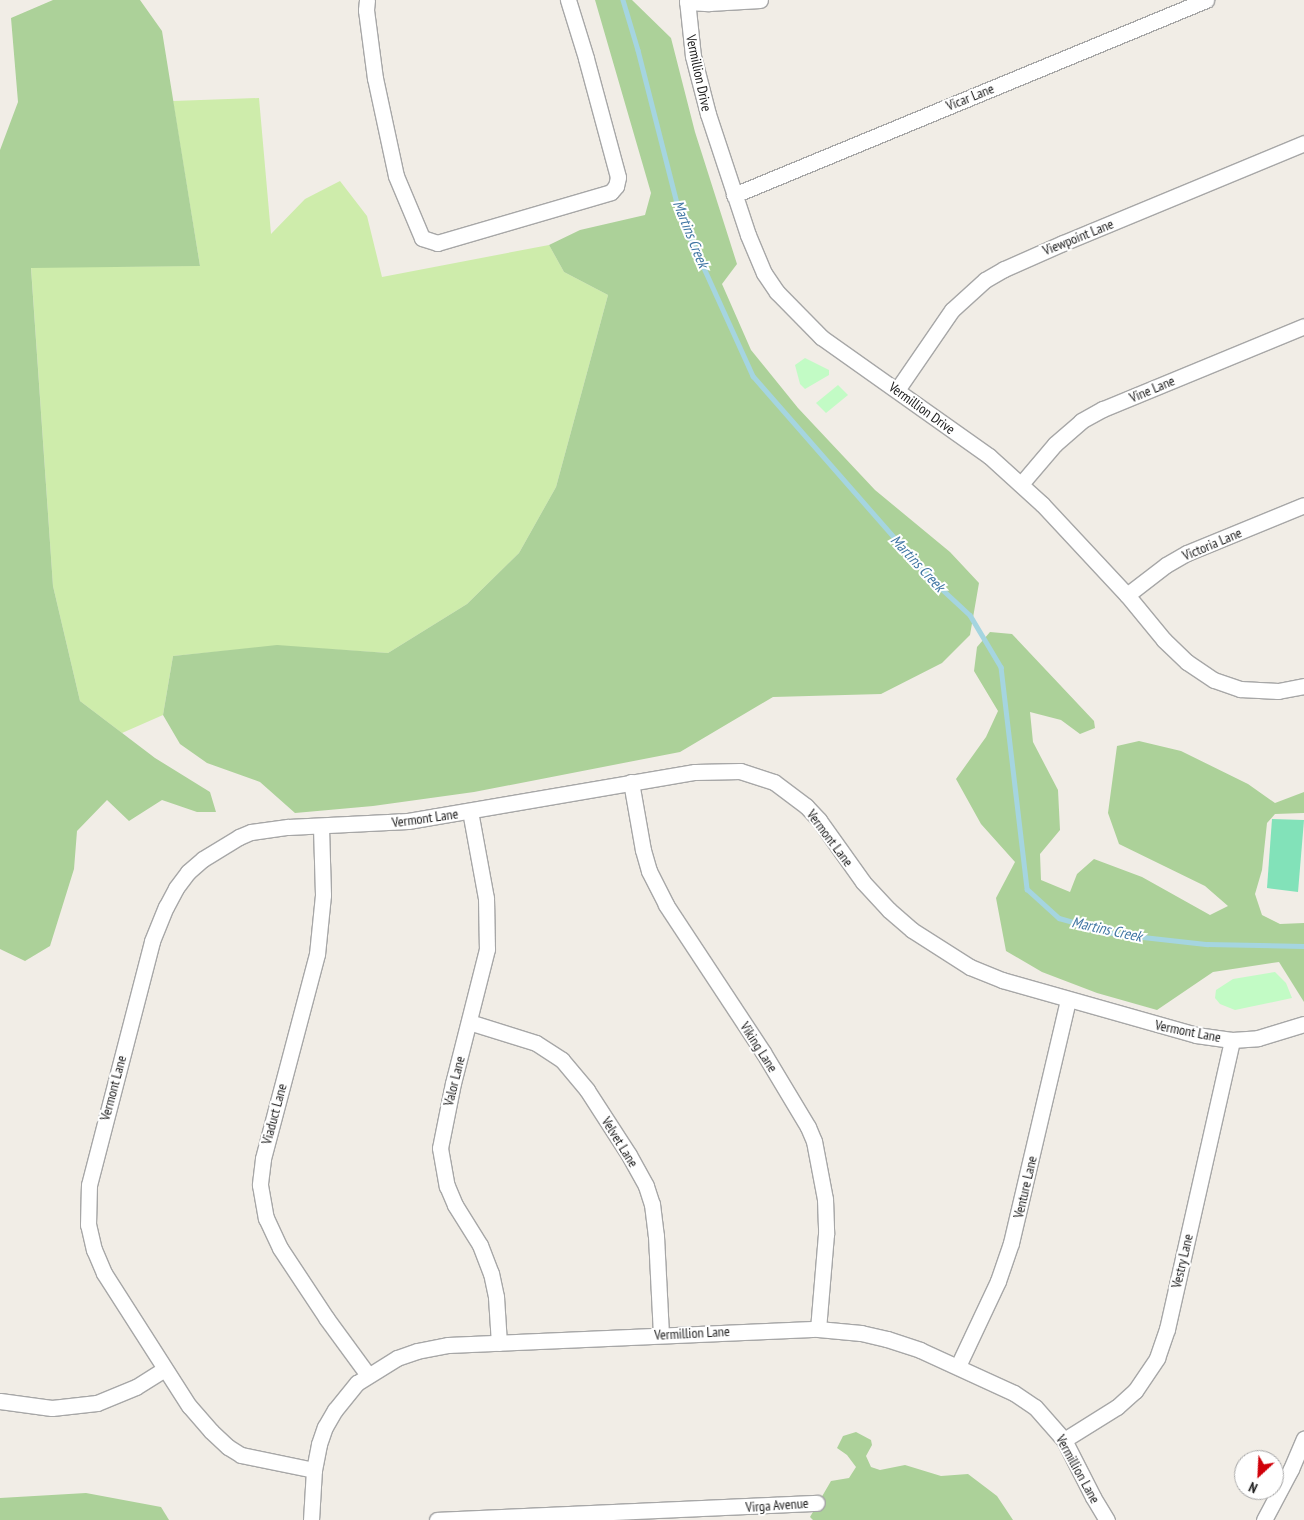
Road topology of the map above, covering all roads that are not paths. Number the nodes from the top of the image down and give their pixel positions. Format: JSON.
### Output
{"nodes":[{"id":1,"x":368,"y":0,"type":"edge"},
{"id":2,"x":568,"y":0,"type":"edge"},
{"id":3,"x":760,"y":0,"type":"edge"},
{"id":4,"x":1206,"y":0,"type":"edge"},
{"id":5,"x":687,"y":1,"type":"edge"},
{"id":6,"x":1304,"y":143,"type":"edge"},
{"id":7,"x":734,"y":195,"type":"junction"},
{"id":8,"x":1304,"y":326,"type":"edge"},
{"id":9,"x":897,"y":390,"type":"junction"},
{"id":10,"x":1021,"y":484,"type":"junction"},
{"id":11,"x":1304,"y":505,"type":"edge"},
{"id":12,"x":1127,"y":594,"type":"junction"},
{"id":13,"x":1304,"y":686,"type":"edge"},
{"id":14,"x":632,"y":782,"type":"junction"},
{"id":15,"x":470,"y":811,"type":"junction"},
{"id":16,"x":321,"y":826,"type":"junction"},
{"id":17,"x":1068,"y":1000,"type":"junction"},
{"id":18,"x":469,"y":1022,"type":"junction"},
{"id":19,"x":1304,"y":1024,"type":"edge"},
{"id":20,"x":1232,"y":1040,"type":"junction"},
{"id":21,"x":818,"y":1329,"type":"junction"},
{"id":22,"x":661,"y":1335,"type":"junction"},
{"id":23,"x":499,"y":1343,"type":"junction"},
{"id":24,"x":958,"y":1366,"type":"junction"},
{"id":25,"x":165,"y":1369,"type":"junction"},
{"id":26,"x":368,"y":1375,"type":"junction"},
{"id":27,"x":0,"y":1401,"type":"edge"},
{"id":28,"x":1304,"y":1439,"type":"edge"},
{"id":29,"x":1064,"y":1440,"type":"junction"},
{"id":30,"x":314,"y":1470,"type":"junction"},
{"id":31,"x":817,"y":1502,"type":"dead end"},
{"id":32,"x":728,"y":1514,"type":"edge"},
{"id":33,"x":311,"y":1520,"type":"edge"},
{"id":34,"x":437,"y":1520,"type":"edge"},
{"id":35,"x":1107,"y":1520,"type":"edge"},
{"id":36,"x":1264,"y":1520,"type":"edge"}],
"edges":[{"from":1,"to":2,"type":"street"},
{"from":3,"to":5,"type":"street"},
{"from":4,"to":7,"type":"street","name":"Vicar Lane"},
{"from":5,"to":7,"type":"street","name":"Vermillion Drive"},
{"from":6,"to":9,"type":"street","name":"Viewpoint Lane"},
{"from":7,"to":9,"type":"street","name":"Vermillion Drive"},
{"from":8,"to":10,"type":"street","name":"Vine Lane"},
{"from":9,"to":10,"type":"street","name":"Vermillion Drive"},
{"from":10,"to":12,"type":"street","name":"Vermillion Drive"},
{"from":11,"to":12,"type":"street","name":"Victoria Lane"},
{"from":12,"to":13,"type":"street","name":"Vermillion Drive"},
{"from":14,"to":15,"type":"street","name":"Vermont Lane"},
{"from":14,"to":17,"type":"street","name":"Vermont Lane"},
{"from":14,"to":21,"type":"street","name":"Viking Lane"},
{"from":15,"to":16,"type":"street","name":"Vermont Lane"},
{"from":15,"to":18,"type":"street","name":"Valor Lane"},
{"from":16,"to":25,"type":"street","name":"Vermont Lane"},
{"from":16,"to":26,"type":"street","name":"Viaduct Lane"},
{"from":17,"to":20,"type":"street","name":"Vermont Lane"},
{"from":17,"to":24,"type":"street","name":"Venture Lane"},
{"from":18,"to":22,"type":"street","name":"Velvet Lane"},
{"from":18,"to":23,"type":"street","name":"Valor Lane"},
{"from":19,"to":20,"type":"street","name":"Vermont Lane"},
{"from":20,"to":29,"type":"street","name":"Vestry Lane"},
{"from":21,"to":22,"type":"street","name":"Vermillion Lane"},
{"from":21,"to":24,"type":"street","name":"Vermillion Lane"},
{"from":22,"to":23,"type":"street","name":"Vermillion Lane"},
{"from":23,"to":26,"type":"street","name":"Vermillion Lane"},
{"from":24,"to":29,"type":"street","name":"Vermillion Lane"},
{"from":25,"to":27,"type":"street"},
{"from":25,"to":30,"type":"street","name":"Vermont Lane"},
{"from":26,"to":30,"type":"street","name":"Vermillion Lane"},
{"from":28,"to":36,"type":"street"},
{"from":29,"to":35,"type":"street","name":"Vermillion Lane"},
{"from":30,"to":33,"type":"street","name":"Vermillion Lane"},
{"from":31,"to":32,"type":"street","name":"Virga Avenue"},
{"from":32,"to":34,"type":"street","name":"Virga Avenue"}]}
